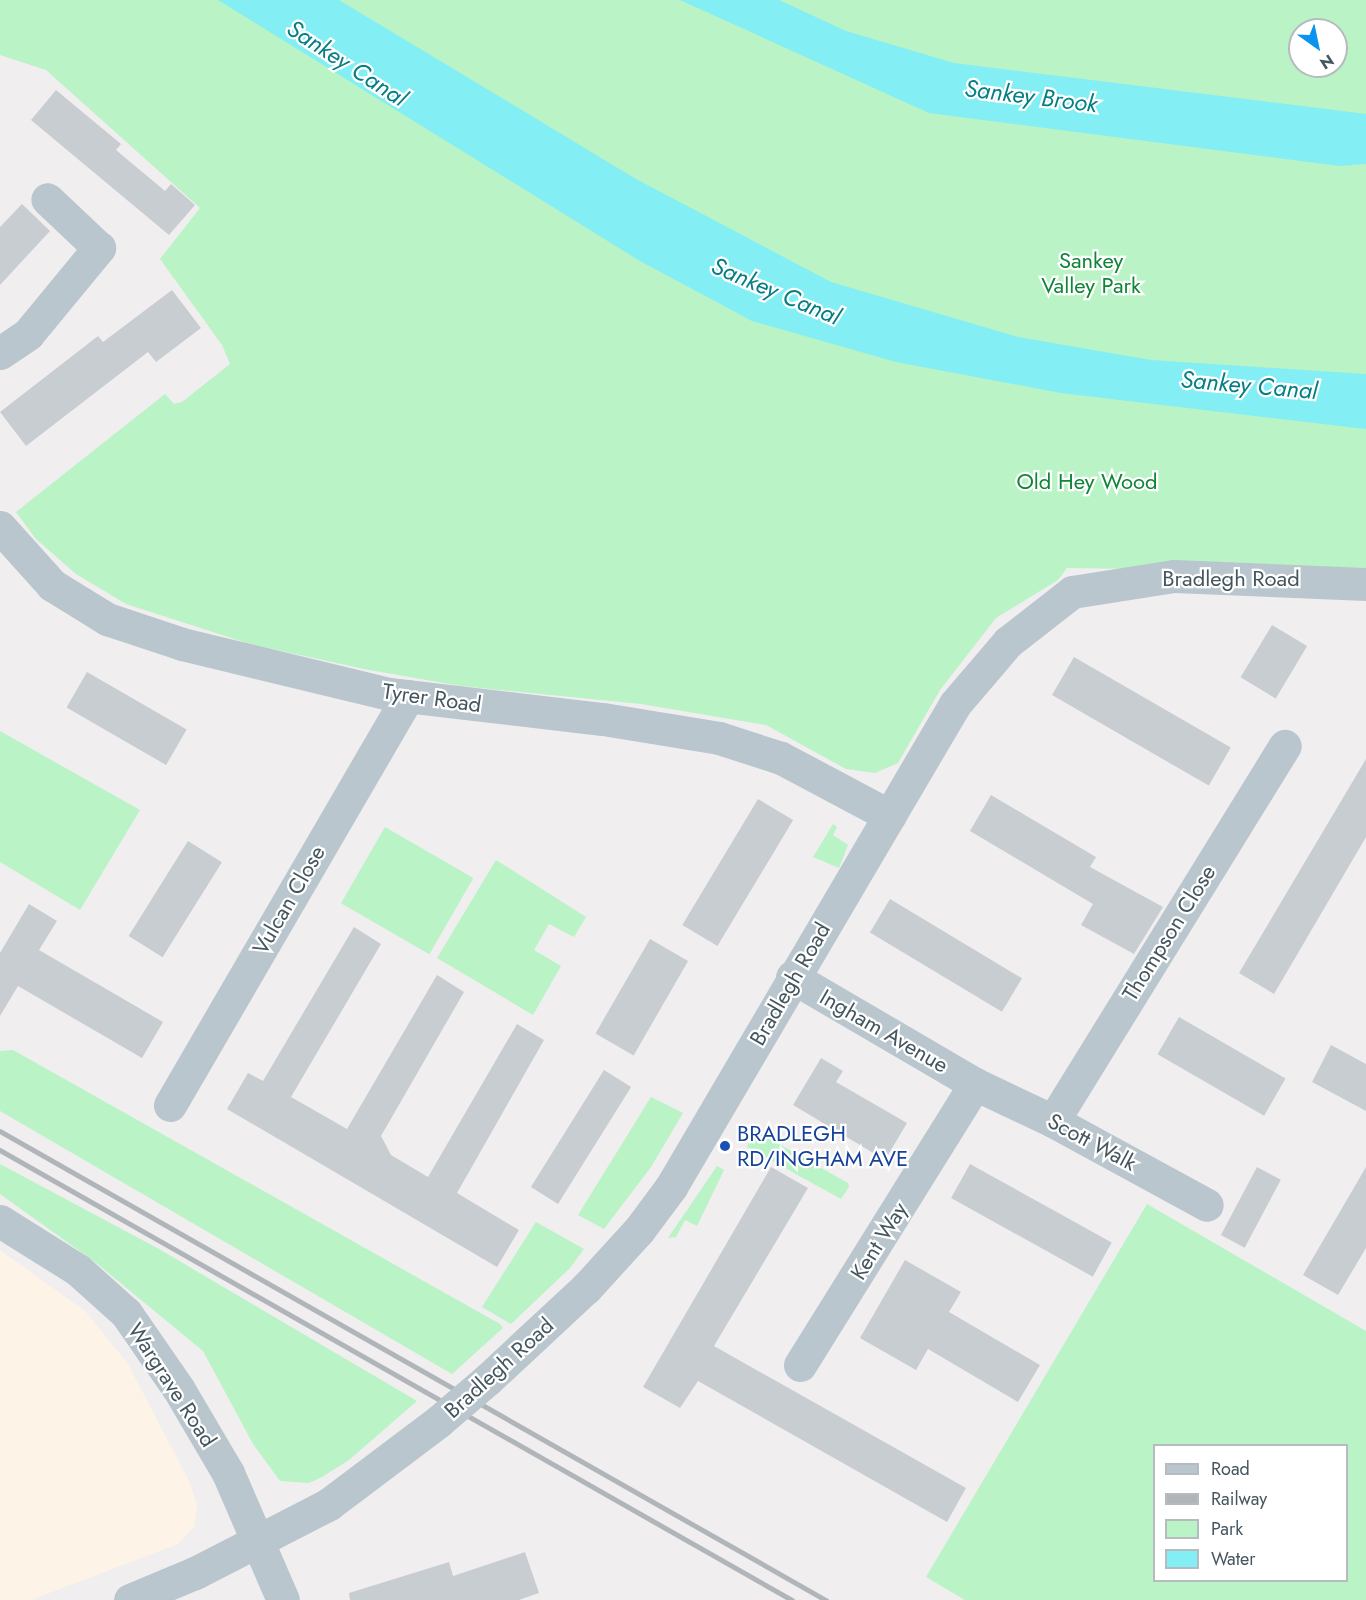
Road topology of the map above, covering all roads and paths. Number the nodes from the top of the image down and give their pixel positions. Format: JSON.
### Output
{"nodes":[{"id":1,"x":47,"y":200,"type":"dead end"},
{"id":2,"x":0,"y":353,"type":"edge"},
{"id":3,"x":0,"y":527,"type":"edge"},
{"id":4,"x":1366,"y":584,"type":"edge"},
{"id":5,"x":408,"y":696,"type":"junction"},
{"id":6,"x":1285,"y":746,"type":"dead end"},
{"id":7,"x":890,"y":816,"type":"junction"},
{"id":8,"x":792,"y":977,"type":"junction"},
{"id":9,"x":975,"y":1084,"type":"junction"},
{"id":10,"x":170,"y":1105,"type":"dead end"},
{"id":11,"x":1053,"y":1121,"type":"junction"},
{"id":12,"x":1207,"y":1205,"type":"dead end"},
{"id":13,"x":0,"y":1221,"type":"edge"},
{"id":14,"x":800,"y":1365,"type":"dead end"},
{"id":15,"x":259,"y":1542,"type":"junction"},
{"id":16,"x":130,"y":1600,"type":"edge"},
{"id":17,"x":283,"y":1600,"type":"edge"}],
"edges":[{"from":1,"to":2,"type":"street"},
{"from":3,"to":5,"type":"street","name":"Tyrer Road"},
{"from":4,"to":7,"type":"street","name":"Bradlegh Road"},
{"from":5,"to":7,"type":"street","name":"Tyrer Road"},
{"from":5,"to":10,"type":"street","name":"Vulcan Close"},
{"from":6,"to":11,"type":"street","name":"Thompson Close"},
{"from":7,"to":8,"type":"street","name":"Bradlegh Road"},
{"from":8,"to":9,"type":"street","name":"Ingham Avenue"},
{"from":8,"to":15,"type":"street","name":"Bradlegh Road","bridge":true},
{"from":9,"to":11,"type":"street","name":"Scott Walk"},
{"from":9,"to":14,"type":"street","name":"Kent Way"},
{"from":11,"to":12,"type":"street","name":"Scott Walk"},
{"from":13,"to":15,"type":"street","name":"Wargrave Road"},
{"from":15,"to":16,"type":"street","name":"Bradlegh Road"},
{"from":15,"to":17,"type":"street","name":"Wargrave Road"}]}
